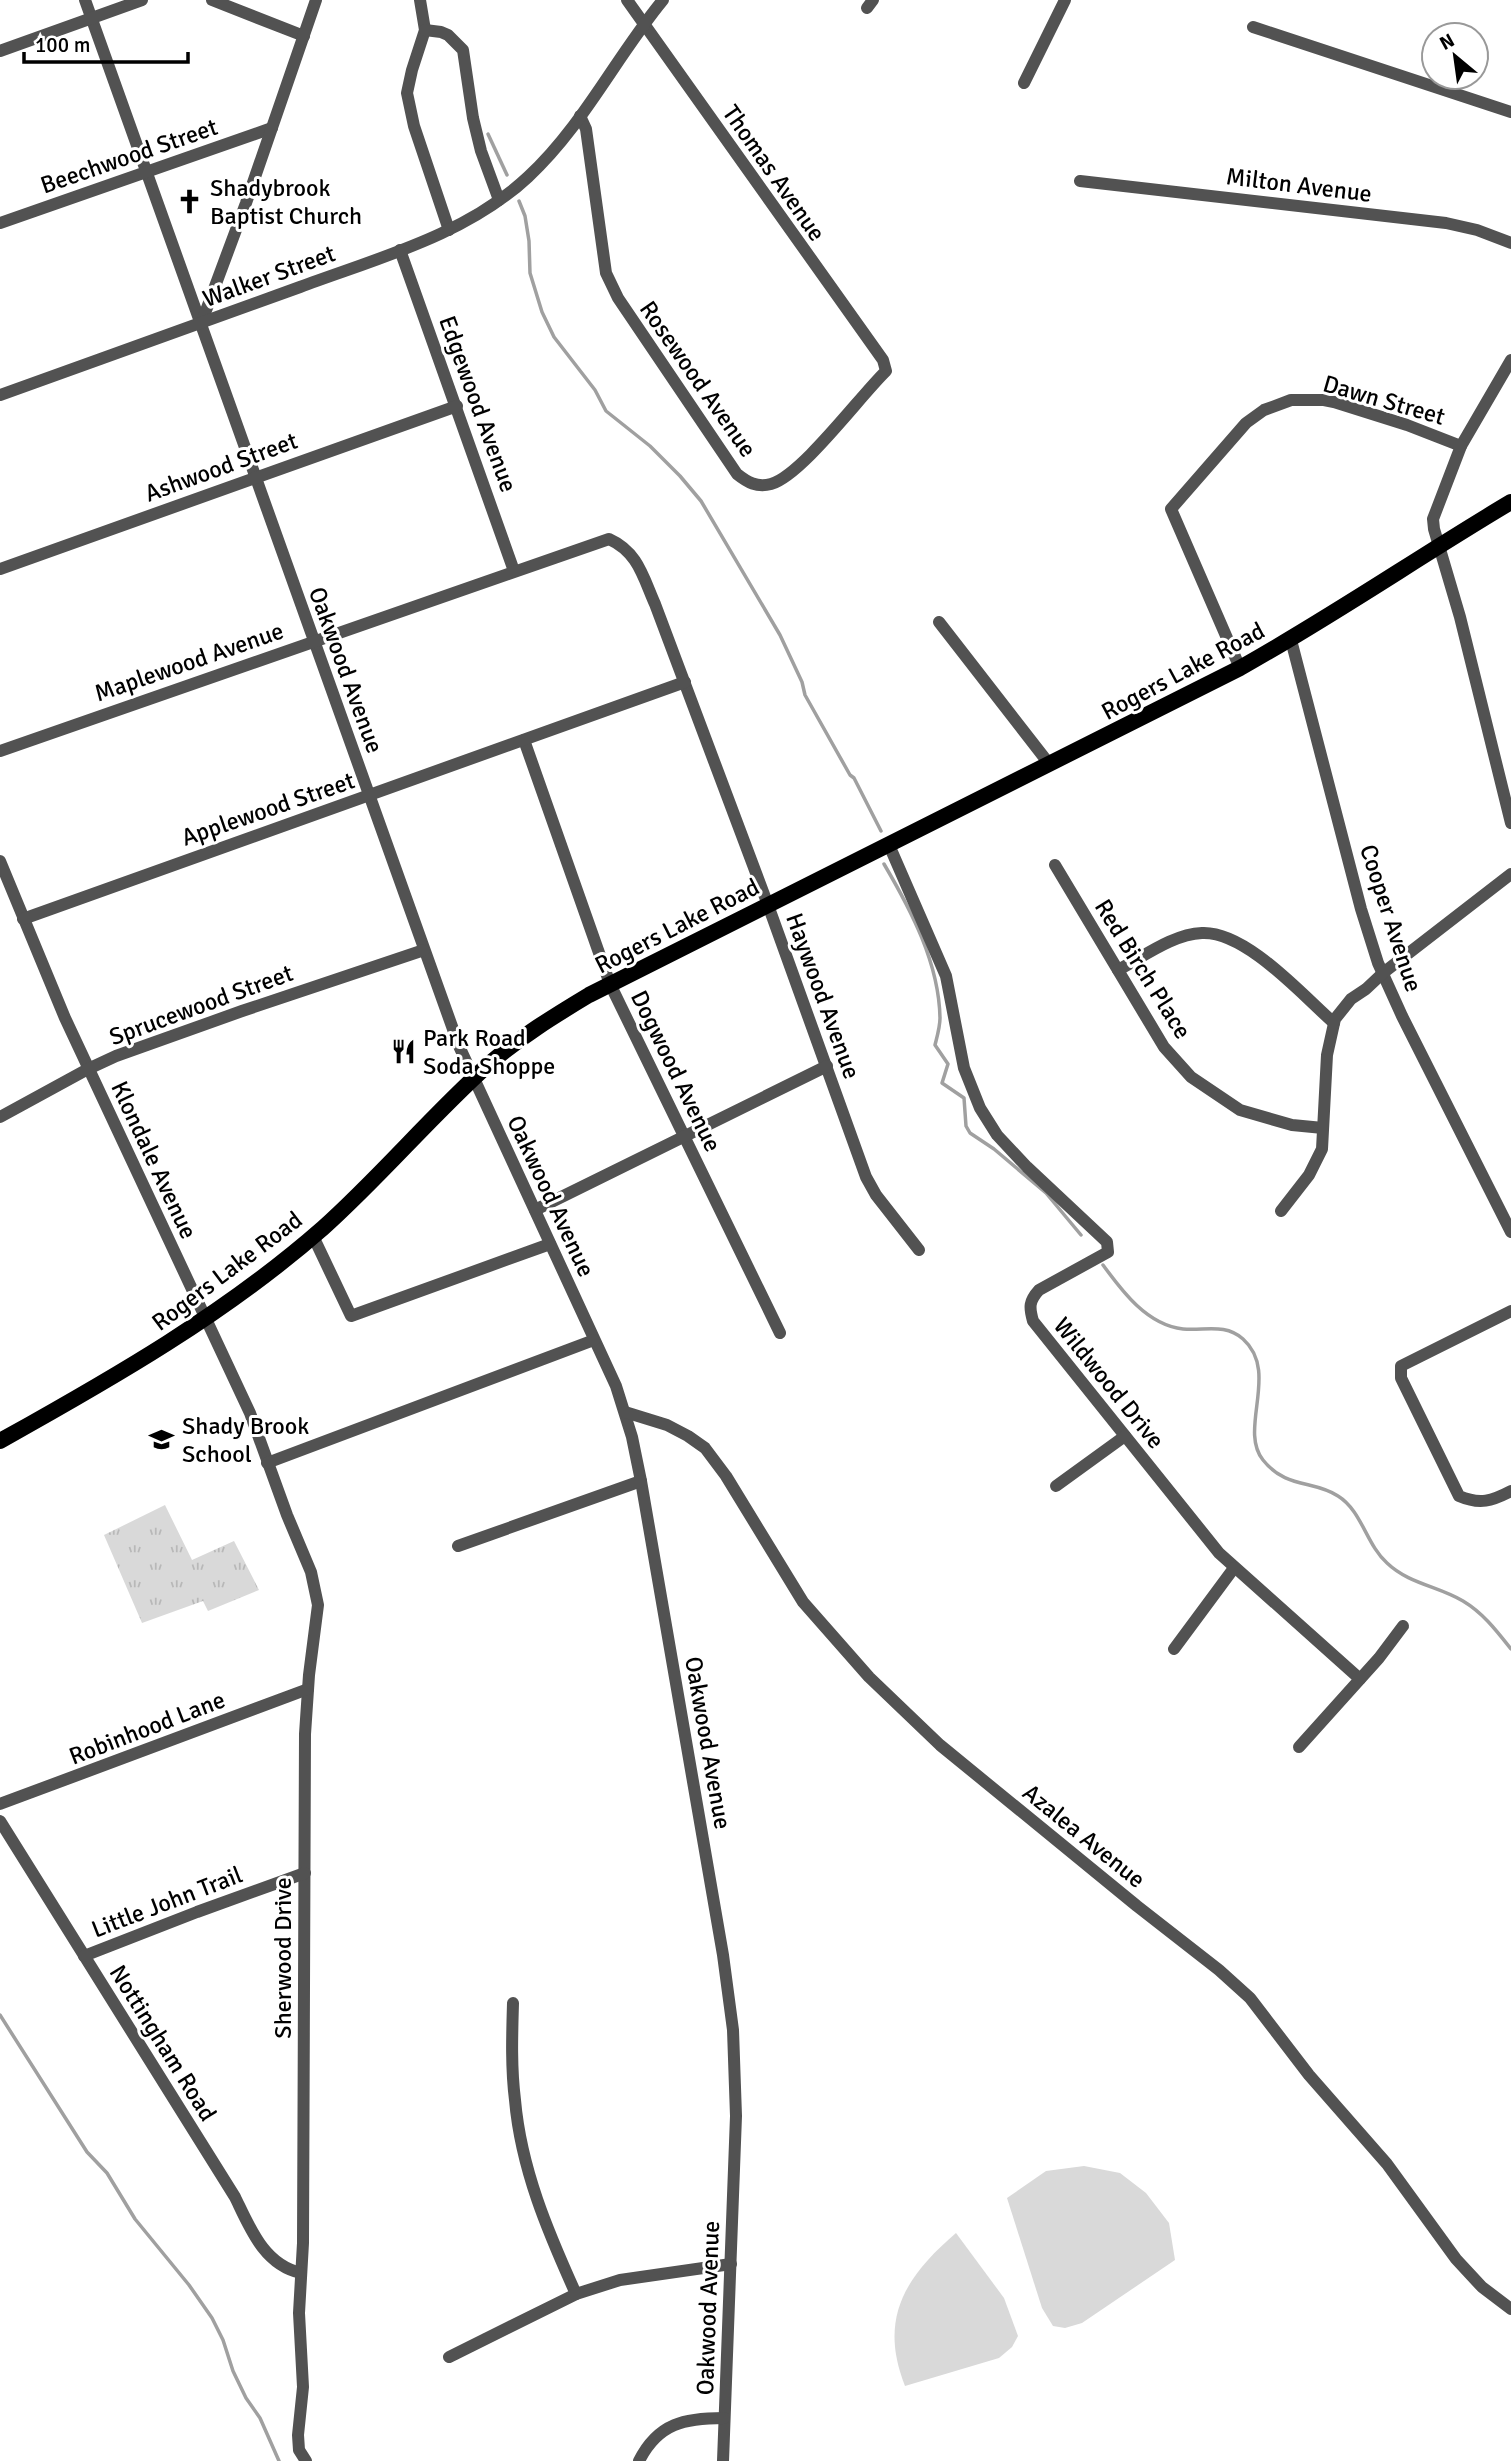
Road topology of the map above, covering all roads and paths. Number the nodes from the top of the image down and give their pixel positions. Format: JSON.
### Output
{"nodes":[{"id":1,"x":85,"y":0,"type":"edge"},
{"id":2,"x":142,"y":0,"type":"edge"},
{"id":3,"x":212,"y":0,"type":"edge"},
{"id":4,"x":316,"y":0,"type":"edge"},
{"id":5,"x":420,"y":0,"type":"edge"},
{"id":6,"x":627,"y":0,"type":"edge"},
{"id":7,"x":663,"y":0,"type":"edge"},
{"id":8,"x":1065,"y":0,"type":"edge"},
{"id":9,"x":91,"y":18,"type":"junction"},
{"id":10,"x":644,"y":26,"type":"junction"},
{"id":11,"x":1253,"y":27,"type":"dead end"},
{"id":12,"x":425,"y":30,"type":"junction"},
{"id":13,"x":303,"y":36,"type":"junction"},
{"id":14,"x":0,"y":51,"type":"edge"},
{"id":15,"x":1024,"y":83,"type":"dead end"},
{"id":16,"x":1511,"y":112,"type":"edge"},
{"id":17,"x":580,"y":116,"type":"junction"},
{"id":18,"x":272,"y":128,"type":"junction"},
{"id":19,"x":146,"y":172,"type":"junction"},
{"id":20,"x":1080,"y":181,"type":"dead end"},
{"id":21,"x":499,"y":200,"type":"junction"},
{"id":22,"x":0,"y":223,"type":"edge"},
{"id":23,"x":449,"y":230,"type":"junction"},
{"id":24,"x":1511,"y":243,"type":"edge"},
{"id":25,"x":400,"y":250,"type":"junction"},
{"id":26,"x":201,"y":324,"type":"junction"},
{"id":27,"x":1511,"y":360,"type":"edge"},
{"id":28,"x":886,"y":371,"type":"joint"},
{"id":29,"x":0,"y":395,"type":"edge"},
{"id":30,"x":457,"y":406,"type":"junction"},
{"id":31,"x":1461,"y":446,"type":"junction"},
{"id":32,"x":255,"y":478,"type":"junction"},
{"id":33,"x":1511,"y":502,"type":"edge"},
{"id":34,"x":1438,"y":545,"type":"junction"},
{"id":35,"x":629,"y":551,"type":"joint"},
{"id":36,"x":0,"y":569,"type":"edge"},
{"id":37,"x":514,"y":571,"type":"junction"},
{"id":38,"x":939,"y":622,"type":"dead end"},
{"id":39,"x":1290,"y":640,"type":"junction"},
{"id":40,"x":313,"y":641,"type":"junction"},
{"id":41,"x":1240,"y":668,"type":"junction"},
{"id":42,"x":685,"y":682,"type":"junction"},
{"id":43,"x":524,"y":740,"type":"junction"},
{"id":44,"x":0,"y":751,"type":"edge"},
{"id":45,"x":1050,"y":765,"type":"junction"},
{"id":46,"x":368,"y":796,"type":"junction"},
{"id":47,"x":1511,"y":823,"type":"edge"},
{"id":48,"x":889,"y":845,"type":"junction"},
{"id":49,"x":0,"y":861,"type":"edge"},
{"id":50,"x":1055,"y":865,"type":"dead end"},
{"id":51,"x":1511,"y":874,"type":"edge"},
{"id":52,"x":768,"y":905,"type":"junction"},
{"id":53,"x":23,"y":919,"type":"junction"},
{"id":54,"x":424,"y":950,"type":"junction"},
{"id":55,"x":1118,"y":970,"type":"junction"},
{"id":56,"x":1383,"y":973,"type":"junction"},
{"id":57,"x":610,"y":984,"type":"junction"},
{"id":58,"x":1334,"y":1023,"type":"junction"},
{"id":59,"x":827,"y":1066,"type":"junction"},
{"id":60,"x":88,"y":1069,"type":"junction"},
{"id":61,"x":474,"y":1079,"type":"junction"},
{"id":62,"x":0,"y":1118,"type":"edge"},
{"id":63,"x":1323,"y":1128,"type":"junction"},
{"id":64,"x":684,"y":1136,"type":"junction"},
{"id":65,"x":535,"y":1210,"type":"junction"},
{"id":66,"x":1282,"y":1211,"type":"dead end"},
{"id":67,"x":1511,"y":1232,"type":"edge"},
{"id":68,"x":313,"y":1236,"type":"junction"},
{"id":69,"x":550,"y":1244,"type":"junction"},
{"id":70,"x":919,"y":1250,"type":"dead end"},
{"id":71,"x":1511,"y":1311,"type":"edge"},
{"id":72,"x":205,"y":1320,"type":"junction"},
{"id":73,"x":780,"y":1333,"type":"dead end"},
{"id":74,"x":594,"y":1340,"type":"junction"},
{"id":75,"x":625,"y":1412,"type":"junction"},
{"id":76,"x":1125,"y":1436,"type":"junction"},
{"id":77,"x":0,"y":1441,"type":"edge"},
{"id":78,"x":267,"y":1463,"type":"junction"},
{"id":79,"x":641,"y":1482,"type":"junction"},
{"id":80,"x":1056,"y":1486,"type":"dead end"},
{"id":81,"x":1511,"y":1491,"type":"edge"},
{"id":82,"x":457,"y":1546,"type":"dead end"},
{"id":83,"x":1234,"y":1568,"type":"junction"},
{"id":84,"x":1403,"y":1626,"type":"dead end"},
{"id":85,"x":1174,"y":1649,"type":"dead end"},
{"id":86,"x":1360,"y":1679,"type":"junction"},
{"id":87,"x":308,"y":1689,"type":"junction"},
{"id":88,"x":1299,"y":1747,"type":"dead end"},
{"id":89,"x":0,"y":1804,"type":"edge"},
{"id":90,"x":0,"y":1821,"type":"edge"},
{"id":91,"x":305,"y":1873,"type":"junction"},
{"id":92,"x":84,"y":1956,"type":"junction"},
{"id":93,"x":513,"y":2003,"type":"dead end"},
{"id":94,"x":731,"y":2264,"type":"junction"},
{"id":95,"x":301,"y":2273,"type":"junction"},
{"id":96,"x":576,"y":2294,"type":"junction"},
{"id":97,"x":1511,"y":2309,"type":"edge"},
{"id":98,"x":449,"y":2357,"type":"dead end"},
{"id":99,"x":724,"y":2418,"type":"junction"},
{"id":100,"x":306,"y":2461,"type":"edge"},
{"id":101,"x":639,"y":2461,"type":"edge"},
{"id":102,"x":723,"y":2461,"type":"edge"}],
"edges":[{"from":1,"to":9,"type":"street","name":"Oakwood Avenue"},
{"from":2,"to":9,"type":"street"},
{"from":3,"to":13,"type":"street"},
{"from":4,"to":13,"type":"street"},
{"from":5,"to":12,"type":"street"},
{"from":6,"to":10,"type":"street","name":"Thomas Avenue"},
{"from":7,"to":10,"type":"street","name":"Walker Street"},
{"from":8,"to":15,"type":"street"},
{"from":9,"to":14,"type":"street"},
{"from":9,"to":19,"type":"street","name":"Oakwood Avenue"},
{"from":10,"to":17,"type":"street","name":"Walker Street"},
{"from":10,"to":28,"type":"street","name":"Thomas Avenue"},
{"from":11,"to":16,"type":"street"},
{"from":12,"to":21,"type":"street"},
{"from":12,"to":23,"type":"street"},
{"from":13,"to":18,"type":"street"},
{"from":17,"to":21,"type":"street","name":"Walker Street"},
{"from":17,"to":28,"type":"street","name":"Rosewood Avenue"},
{"from":18,"to":19,"type":"street","name":"Beechwood Street"},
{"from":18,"to":26,"type":"street"},
{"from":19,"to":22,"type":"street","name":"Beechwood Street"},
{"from":19,"to":26,"type":"street","name":"Oakwood Avenue"},
{"from":20,"to":24,"type":"street","name":"Milton Avenue"},
{"from":21,"to":23,"type":"street","name":"Walker Street"},
{"from":23,"to":25,"type":"street","name":"Walker Street"},
{"from":25,"to":26,"type":"street","name":"Walker Street"},
{"from":25,"to":30,"type":"street","name":"Edgewood Avenue"},
{"from":26,"to":29,"type":"street","name":"Walker Street"},
{"from":26,"to":32,"type":"street","name":"Oakwood Avenue"},
{"from":27,"to":31,"type":"street"},
{"from":30,"to":32,"type":"street","name":"Ashwood Street"},
{"from":30,"to":37,"type":"street","name":"Edgewood Avenue"},
{"from":31,"to":34,"type":"street"},
{"from":31,"to":41,"type":"street","name":"Dawn Street"},
{"from":32,"to":36,"type":"street","name":"Ashwood Street"},
{"from":32,"to":40,"type":"street","name":"Oakwood Avenue"},
{"from":33,"to":34,"type":"main road","name":"Rogers Lake Road"},
{"from":34,"to":39,"type":"main road","name":"Rogers Lake Road"},
{"from":34,"to":47,"type":"street"},
{"from":35,"to":37,"type":"street","name":"Maplewood Avenue"},
{"from":35,"to":42,"type":"street","name":"Haywood Avenue"},
{"from":37,"to":40,"type":"street","name":"Maplewood Avenue"},
{"from":38,"to":45,"type":"street"},
{"from":39,"to":41,"type":"main road","name":"Rogers Lake Road"},
{"from":39,"to":56,"type":"street","name":"Cooper Avenue"},
{"from":40,"to":44,"type":"street","name":"Maplewood Avenue"},
{"from":40,"to":46,"type":"street","name":"Oakwood Avenue"},
{"from":41,"to":45,"type":"main road","name":"Rogers Lake Road"},
{"from":42,"to":43,"type":"street","name":"Applewood Street"},
{"from":42,"to":52,"type":"street","name":"Haywood Avenue"},
{"from":43,"to":46,"type":"street","name":"Applewood Street"},
{"from":43,"to":57,"type":"street","name":"Dogwood Avenue"},
{"from":45,"to":48,"type":"main road","name":"Rogers Lake Road"},
{"from":46,"to":53,"type":"street","name":"Applewood Street"},
{"from":46,"to":54,"type":"street","name":"Oakwood Avenue"},
{"from":48,"to":52,"type":"main road","name":"Rogers Lake Road"},
{"from":48,"to":76,"type":"street","name":"Wildwood Drive"},
{"from":49,"to":53,"type":"street","name":"Klondale Avenue"},
{"from":50,"to":55,"type":"street","name":"Red Birch Place"},
{"from":51,"to":56,"type":"street"},
{"from":52,"to":57,"type":"main road","name":"Rogers Lake Road"},
{"from":52,"to":59,"type":"street","name":"Haywood Avenue"},
{"from":53,"to":60,"type":"street","name":"Klondale Avenue"},
{"from":54,"to":60,"type":"street","name":"Sprucewood Street"},
{"from":54,"to":61,"type":"street","name":"Oakwood Avenue"},
{"from":55,"to":58,"type":"street"},
{"from":55,"to":63,"type":"street","name":"Red Birch Place"},
{"from":56,"to":58,"type":"street"},
{"from":56,"to":67,"type":"street","name":"Cooper Avenue"},
{"from":57,"to":61,"type":"main road","name":"Rogers Lake Road"},
{"from":57,"to":64,"type":"street","name":"Dogwood Avenue"},
{"from":58,"to":63,"type":"street"},
{"from":59,"to":64,"type":"street"},
{"from":59,"to":70,"type":"street","name":"Haywood Avenue"},
{"from":60,"to":62,"type":"street","name":"Sprucewood Street"},
{"from":60,"to":72,"type":"street","name":"Klondale Avenue"},
{"from":61,"to":65,"type":"street","name":"Oakwood Avenue"},
{"from":61,"to":68,"type":"main road","name":"Rogers Lake Road"},
{"from":63,"to":66,"type":"street"},
{"from":64,"to":65,"type":"street"},
{"from":64,"to":73,"type":"street","name":"Dogwood Avenue"},
{"from":65,"to":69,"type":"street","name":"Oakwood Avenue"},
{"from":68,"to":69,"type":"street"},
{"from":68,"to":72,"type":"main road","name":"Rogers Lake Road"},
{"from":69,"to":74,"type":"street","name":"Oakwood Avenue"},
{"from":71,"to":81,"type":"street"},
{"from":72,"to":77,"type":"main road","name":"Rogers Lake Road"},
{"from":72,"to":78,"type":"street","name":"Klondale Avenue"},
{"from":74,"to":75,"type":"street","name":"Oakwood Avenue"},
{"from":74,"to":78,"type":"street"},
{"from":75,"to":79,"type":"street","name":"Oakwood Avenue"},
{"from":75,"to":97,"type":"street","name":"Azalea Avenue"},
{"from":76,"to":80,"type":"street"},
{"from":76,"to":83,"type":"street","name":"Wildwood Drive"},
{"from":78,"to":87,"type":"street","name":"Sherwood Drive"},
{"from":79,"to":82,"type":"street"},
{"from":79,"to":94,"type":"street","name":"Oakwood Avenue"},
{"from":83,"to":85,"type":"street"},
{"from":83,"to":86,"type":"street","name":"Wildwood Drive"},
{"from":84,"to":86,"type":"street"},
{"from":86,"to":88,"type":"street"},
{"from":87,"to":89,"type":"street","name":"Robinhood Lane"},
{"from":87,"to":91,"type":"street","name":"Sherwood Drive"},
{"from":90,"to":92,"type":"street","name":"Nottingham Road"},
{"from":91,"to":92,"type":"street","name":"Little John Trail"},
{"from":91,"to":95,"type":"street","name":"Sherwood Drive"},
{"from":92,"to":95,"type":"street","name":"Nottingham Road"},
{"from":93,"to":96,"type":"street"},
{"from":94,"to":96,"type":"street"},
{"from":94,"to":99,"type":"street","name":"Oakwood Avenue"},
{"from":95,"to":100,"type":"street","name":"Sherwood Drive"},
{"from":96,"to":98,"type":"street"},
{"from":99,"to":101,"type":"street"},
{"from":99,"to":102,"type":"street","name":"Oakwood Avenue"}]}
